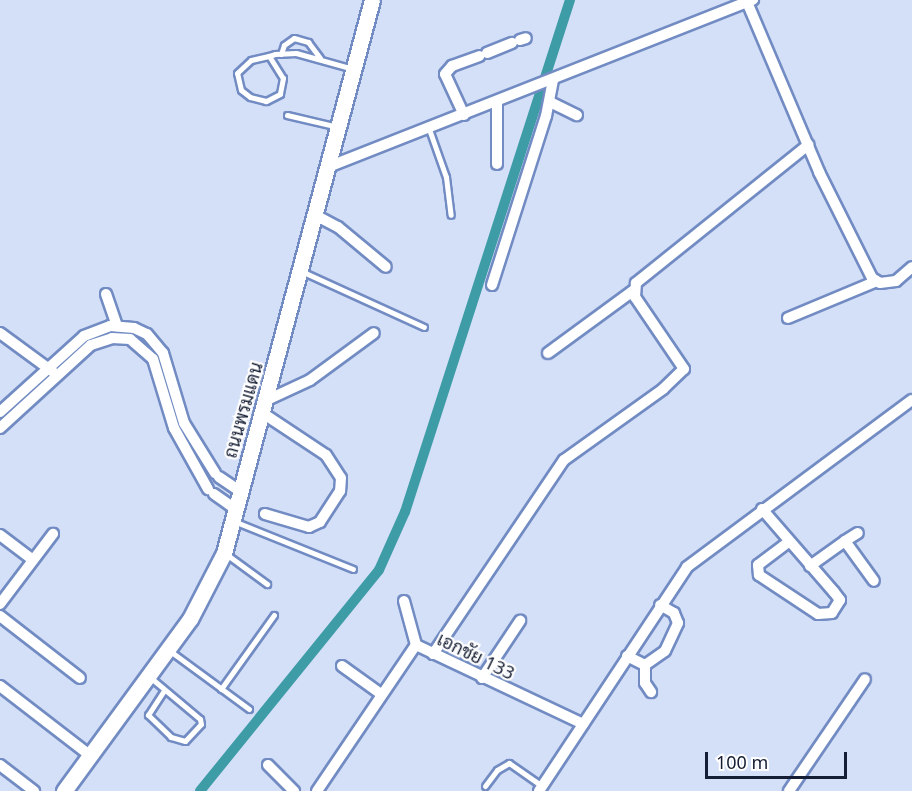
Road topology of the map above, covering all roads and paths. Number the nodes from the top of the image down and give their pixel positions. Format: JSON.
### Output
{"nodes":[{"id":1,"x":372,"y":0,"type":"edge"},
{"id":2,"x":750,"y":1,"type":"edge"},
{"id":3,"x":519,"y":40,"type":"dead end"},
{"id":4,"x":281,"y":54,"type":"junction"},
{"id":5,"x":269,"y":56,"type":"junction"},
{"id":6,"x":320,"y":58,"type":"junction"},
{"id":7,"x":354,"y":70,"type":"junction"},
{"id":8,"x":551,"y":81,"type":"junction"},
{"id":9,"x":497,"y":102,"type":"junction"},
{"id":10,"x":550,"y":102,"type":"junction"},
{"id":11,"x":287,"y":114,"type":"dead end"},
{"id":12,"x":577,"y":114,"type":"dead end"},
{"id":13,"x":464,"y":115,"type":"junction"},
{"id":14,"x":338,"y":127,"type":"junction"},
{"id":15,"x":429,"y":129,"type":"junction"},
{"id":16,"x":808,"y":145,"type":"junction"},
{"id":17,"x":497,"y":164,"type":"dead end"},
{"id":18,"x":328,"y":167,"type":"junction"},
{"id":19,"x":315,"y":215,"type":"junction"},
{"id":20,"x":451,"y":215,"type":"dead end"},
{"id":21,"x":386,"y":267,"type":"dead end"},
{"id":22,"x":912,"y":267,"type":"edge"},
{"id":23,"x":301,"y":271,"type":"junction"},
{"id":24,"x":877,"y":281,"type":"junction"},
{"id":25,"x":492,"y":285,"type":"dead end"},
{"id":26,"x":634,"y":290,"type":"junction"},
{"id":27,"x":105,"y":294,"type":"dead end"},
{"id":28,"x":788,"y":318,"type":"dead end"},
{"id":29,"x":117,"y":326,"type":"junction"},
{"id":30,"x":424,"y":327,"type":"dead end"},
{"id":31,"x":0,"y":333,"type":"edge"},
{"id":32,"x":374,"y":333,"type":"dead end"},
{"id":33,"x":548,"y":353,"type":"dead end"},
{"id":34,"x":48,"y":367,"type":"junction"},
{"id":35,"x":57,"y":375,"type":"junction"},
{"id":36,"x":174,"y":394,"type":"junction"},
{"id":37,"x":163,"y":399,"type":"junction"},
{"id":38,"x":912,"y":400,"type":"edge"},
{"id":39,"x":265,"y":407,"type":"junction"},
{"id":40,"x":3,"y":415,"type":"edge"},
{"id":41,"x":0,"y":428,"type":"edge"},
{"id":42,"x":215,"y":473,"type":"junction"},
{"id":43,"x":209,"y":489,"type":"junction"},
{"id":44,"x":240,"y":491,"type":"junction"},
{"id":45,"x":762,"y":510,"type":"junction"},
{"id":46,"x":265,"y":514,"type":"dead end"},
{"id":47,"x":236,"y":516,"type":"junction"},
{"id":48,"x":858,"y":533,"type":"dead end"},
{"id":49,"x":53,"y":534,"type":"dead end"},
{"id":50,"x":0,"y":535,"type":"edge"},
{"id":51,"x":788,"y":542,"type":"junction"},
{"id":52,"x":844,"y":542,"type":"junction"},
{"id":53,"x":224,"y":553,"type":"junction"},
{"id":54,"x":33,"y":560,"type":"junction"},
{"id":55,"x":810,"y":566,"type":"junction"},
{"id":56,"x":353,"y":569,"type":"dead end"},
{"id":57,"x":874,"y":581,"type":"dead end"},
{"id":58,"x":267,"y":584,"type":"dead end"},
{"id":59,"x":404,"y":601,"type":"dead end"},
{"id":60,"x":0,"y":604,"type":"edge"},
{"id":61,"x":660,"y":605,"type":"junction"},
{"id":62,"x":274,"y":615,"type":"dead end"},
{"id":63,"x":0,"y":616,"type":"edge"},
{"id":64,"x":520,"y":621,"type":"dead end"},
{"id":65,"x":416,"y":645,"type":"junction"},
{"id":66,"x":168,"y":650,"type":"junction"},
{"id":67,"x":434,"y":654,"type":"junction"},
{"id":68,"x":627,"y":656,"type":"junction"},
{"id":69,"x":645,"y":665,"type":"junction"},
{"id":70,"x":342,"y":666,"type":"dead end"},
{"id":71,"x":149,"y":677,"type":"junction"},
{"id":72,"x":80,"y":678,"type":"dead end"},
{"id":73,"x":482,"y":678,"type":"junction"},
{"id":74,"x":865,"y":679,"type":"dead end"},
{"id":75,"x":0,"y":686,"type":"edge"},
{"id":76,"x":221,"y":688,"type":"junction"},
{"id":77,"x":164,"y":690,"type":"junction"},
{"id":78,"x":651,"y":692,"type":"dead end"},
{"id":79,"x":381,"y":694,"type":"junction"},
{"id":80,"x":249,"y":709,"type":"dead end"},
{"id":81,"x":583,"y":724,"type":"junction"},
{"id":82,"x":91,"y":756,"type":"junction"},
{"id":83,"x":0,"y":765,"type":"edge"},
{"id":84,"x":268,"y":765,"type":"dead end"},
{"id":85,"x":485,"y":786,"type":"dead end"},
{"id":86,"x":541,"y":788,"type":"edge"},
{"id":87,"x":34,"y":791,"type":"edge"},
{"id":88,"x":64,"y":791,"type":"edge"},
{"id":89,"x":294,"y":791,"type":"edge"},
{"id":90,"x":318,"y":791,"type":"edge"},
{"id":91,"x":789,"y":791,"type":"edge"}],
"edges":[{"from":1,"to":7,"type":"main road","name":"ถนนพรมแดน"},
{"from":2,"to":8,"type":"street"},
{"from":2,"to":16,"type":"street"},
{"from":3,"to":13,"type":"street"},
{"from":4,"to":5,"type":"lane"},
{"from":4,"to":6,"type":"lane"},
{"from":4,"to":6,"type":"lane"},
{"from":5,"to":5,"type":"lane"},
{"from":6,"to":7,"type":"lane"},
{"from":7,"to":14,"type":"main road","name":"ถนนพรมแดน"},
{"from":8,"to":9,"type":"street"},
{"from":8,"to":10,"type":"street"},
{"from":9,"to":13,"type":"street"},
{"from":9,"to":17,"type":"street"},
{"from":10,"to":12,"type":"street"},
{"from":10,"to":25,"type":"street"},
{"from":11,"to":14,"type":"lane"},
{"from":13,"to":15,"type":"street"},
{"from":14,"to":18,"type":"main road","name":"ถนนพรมแดน"},
{"from":15,"to":18,"type":"street"},
{"from":15,"to":20,"type":"lane"},
{"from":16,"to":24,"type":"street"},
{"from":16,"to":26,"type":"street"},
{"from":18,"to":19,"type":"main road","name":"ถนนพรมแดน"},
{"from":19,"to":21,"type":"street"},
{"from":19,"to":23,"type":"main road","name":"ถนนพรมแดน"},
{"from":22,"to":24,"type":"street"},
{"from":23,"to":30,"type":"lane"},
{"from":23,"to":39,"type":"main road","name":"ถนนพรมแดน"},
{"from":24,"to":28,"type":"street"},
{"from":26,"to":33,"type":"street"},
{"from":26,"to":67,"type":"street"},
{"from":27,"to":29,"type":"street"},
{"from":29,"to":34,"type":"street"},
{"from":29,"to":36,"type":"street"},
{"from":31,"to":34,"type":"street"},
{"from":32,"to":39,"type":"street"},
{"from":34,"to":35,"type":"street"},
{"from":34,"to":40,"type":"street"},
{"from":35,"to":37,"type":"street"},
{"from":35,"to":40,"type":"street"},
{"from":36,"to":37,"type":"street"},
{"from":36,"to":42,"type":"street"},
{"from":37,"to":43,"type":"street"},
{"from":38,"to":45,"type":"street"},
{"from":39,"to":44,"type":"main road","name":"ถนนพรมแดน"},
{"from":39,"to":46,"type":"street"},
{"from":40,"to":41,"type":"street"},
{"from":42,"to":43,"type":"street"},
{"from":42,"to":44,"type":"street"},
{"from":43,"to":47,"type":"street"},
{"from":44,"to":47,"type":"main road","name":"ถนนพรมแดน"},
{"from":45,"to":51,"type":"street"},
{"from":45,"to":61,"type":"street"},
{"from":47,"to":53,"type":"main road","name":"ถนนพรมแดน"},
{"from":47,"to":56,"type":"lane"},
{"from":48,"to":52,"type":"street"},
{"from":49,"to":54,"type":"street"},
{"from":50,"to":54,"type":"street"},
{"from":51,"to":55,"type":"street"},
{"from":51,"to":55,"type":"street"},
{"from":52,"to":55,"type":"street"},
{"from":52,"to":57,"type":"street"},
{"from":53,"to":58,"type":"lane"},
{"from":53,"to":66,"type":"main road","name":"ถนนพรมแดน"},
{"from":54,"to":60,"type":"street"},
{"from":59,"to":65,"type":"street"},
{"from":61,"to":68,"type":"street"},
{"from":61,"to":69,"type":"street"},
{"from":62,"to":76,"type":"lane"},
{"from":63,"to":72,"type":"street"},
{"from":64,"to":73,"type":"street"},
{"from":65,"to":67,"type":"street","name":"เอกชัย 133"},
{"from":65,"to":79,"type":"street","name":"เอกชัย 133"},
{"from":66,"to":71,"type":"main road","name":"ถนนพรมแดน"},
{"from":66,"to":76,"type":"lane"},
{"from":67,"to":73,"type":"street","name":"เอกชัย 133"},
{"from":68,"to":69,"type":"street"},
{"from":68,"to":81,"type":"street"},
{"from":69,"to":78,"type":"street"},
{"from":70,"to":79,"type":"street"},
{"from":71,"to":77,"type":"lane"},
{"from":71,"to":82,"type":"main road","name":"ถนนพรมแดน"},
{"from":73,"to":81,"type":"street","name":"เอกชัย 133"},
{"from":74,"to":91,"type":"street"},
{"from":75,"to":82,"type":"street"},
{"from":76,"to":80,"type":"lane"},
{"from":77,"to":77,"type":"lane"},
{"from":79,"to":90,"type":"street","name":"เอกชัย 133"},
{"from":81,"to":86,"type":"street"},
{"from":82,"to":88,"type":"main road","name":"ถนนพรมแดน"},
{"from":83,"to":87,"type":"street"},
{"from":84,"to":89,"type":"street"},
{"from":85,"to":86,"type":"lane"}]}
